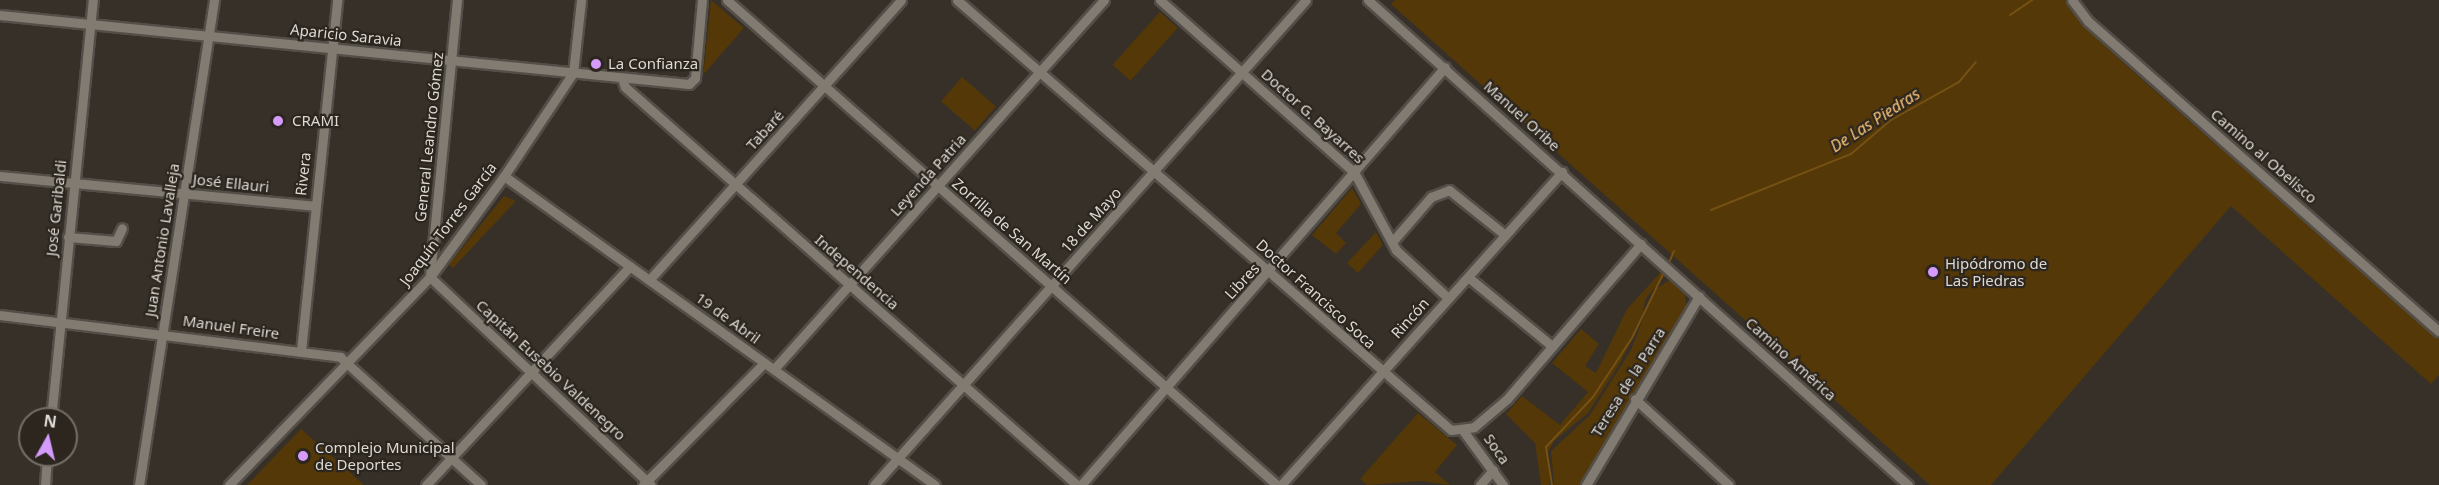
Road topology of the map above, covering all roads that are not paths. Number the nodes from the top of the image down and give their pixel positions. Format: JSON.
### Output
{"nodes":[{"id":1,"x":93,"y":0,"type":"edge"},
{"id":2,"x":214,"y":0,"type":"edge"},
{"id":3,"x":337,"y":0,"type":"edge"},
{"id":4,"x":458,"y":0,"type":"edge"},
{"id":5,"x":581,"y":0,"type":"edge"},
{"id":6,"x":702,"y":0,"type":"edge"},
{"id":7,"x":727,"y":0,"type":"edge"},
{"id":8,"x":902,"y":0,"type":"edge"},
{"id":9,"x":957,"y":0,"type":"edge"},
{"id":10,"x":1104,"y":0,"type":"edge"},
{"id":11,"x":1160,"y":0,"type":"edge"},
{"id":12,"x":1306,"y":0,"type":"edge"},
{"id":13,"x":1368,"y":0,"type":"edge"},
{"id":14,"x":2072,"y":0,"type":"edge"},
{"id":15,"x":0,"y":15,"type":"edge"},
{"id":16,"x":91,"y":24,"type":"junction"},
{"id":17,"x":210,"y":36,"type":"junction"},
{"id":18,"x":332,"y":49,"type":"junction"},
{"id":19,"x":451,"y":61,"type":"junction"},
{"id":20,"x":1445,"y":67,"type":"junction"},
{"id":21,"x":1040,"y":71,"type":"junction"},
{"id":22,"x":1242,"y":72,"type":"junction"},
{"id":23,"x":573,"y":73,"type":"junction"},
{"id":24,"x":622,"y":78,"type":"junction"},
{"id":25,"x":825,"y":86,"type":"junction"},
{"id":26,"x":1562,"y":171,"type":"junction"},
{"id":27,"x":1155,"y":172,"type":"junction"},
{"id":28,"x":1354,"y":172,"type":"junction"},
{"id":29,"x":0,"y":176,"type":"edge"},
{"id":30,"x":504,"y":176,"type":"junction"},
{"id":31,"x":73,"y":183,"type":"junction"},
{"id":32,"x":735,"y":184,"type":"junction"},
{"id":33,"x":938,"y":186,"type":"junction"},
{"id":34,"x":185,"y":193,"type":"junction"},
{"id":35,"x":315,"y":206,"type":"junction"},
{"id":36,"x":122,"y":228,"type":"dead end"},
{"id":37,"x":1505,"y":235,"type":"junction"},
{"id":38,"x":68,"y":237,"type":"junction"},
{"id":39,"x":1392,"y":242,"type":"junction"},
{"id":40,"x":1641,"y":244,"type":"junction"},
{"id":41,"x":1654,"y":256,"type":"joint"},
{"id":42,"x":630,"y":266,"type":"junction"},
{"id":43,"x":1270,"y":272,"type":"junction"},
{"id":44,"x":430,"y":277,"type":"junction"},
{"id":45,"x":1468,"y":277,"type":"junction"},
{"id":46,"x":650,"y":279,"type":"junction"},
{"id":47,"x":849,"y":286,"type":"junction"},
{"id":48,"x":1052,"y":286,"type":"junction"},
{"id":49,"x":1699,"y":296,"type":"junction"},
{"id":50,"x":1448,"y":298,"type":"junction"},
{"id":51,"x":0,"y":315,"type":"edge"},
{"id":52,"x":60,"y":321,"type":"junction"},
{"id":53,"x":2439,"y":331,"type":"edge"},
{"id":54,"x":163,"y":333,"type":"junction"},
{"id":55,"x":1552,"y":346,"type":"junction"},
{"id":56,"x":301,"y":351,"type":"junction"},
{"id":57,"x":350,"y":361,"type":"junction"},
{"id":58,"x":764,"y":363,"type":"junction"},
{"id":59,"x":774,"y":369,"type":"junction"},
{"id":60,"x":531,"y":371,"type":"junction"},
{"id":61,"x":1381,"y":372,"type":"junction"},
{"id":62,"x":963,"y":385,"type":"junction"},
{"id":63,"x":1165,"y":386,"type":"junction"},
{"id":64,"x":1635,"y":399,"type":"junction"},
{"id":65,"x":52,"y":407,"type":"edge"},
{"id":66,"x":1464,"y":432,"type":"junction"},
{"id":67,"x":452,"y":457,"type":"junction"},
{"id":68,"x":898,"y":458,"type":"junction"},
{"id":69,"x":46,"y":467,"type":"edge"},
{"id":70,"x":1493,"y":470,"type":"junction"},
{"id":71,"x":647,"y":484,"type":"edge"},
{"id":72,"x":45,"y":485,"type":"edge"},
{"id":73,"x":139,"y":485,"type":"edge"},
{"id":74,"x":229,"y":485,"type":"edge"},
{"id":75,"x":426,"y":485,"type":"edge"},
{"id":76,"x":481,"y":485,"type":"edge"},
{"id":77,"x":874,"y":485,"type":"edge"},
{"id":78,"x":935,"y":485,"type":"edge"},
{"id":79,"x":1079,"y":485,"type":"edge"},
{"id":80,"x":1279,"y":485,"type":"edge"},
{"id":81,"x":1480,"y":485,"type":"edge"},
{"id":82,"x":1503,"y":485,"type":"edge"},
{"id":83,"x":1586,"y":485,"type":"edge"},
{"id":84,"x":1730,"y":485,"type":"edge"},
{"id":85,"x":1908,"y":485,"type":"edge"}],
"edges":[{"from":1,"to":16,"type":"street","name":"José Garibaldi"},
{"from":2,"to":17,"type":"street","name":"Juan Antonio Lavalleja"},
{"from":3,"to":18,"type":"street","name":"Rivera"},
{"from":4,"to":19,"type":"street","name":"General Leandro Gómez"},
{"from":5,"to":23,"type":"street","name":"Joaquín Torres García"},
{"from":6,"to":24,"type":"street","name":"Aparicio Saravia"},
{"from":7,"to":25,"type":"street","name":"Zorrilla de San Martín"},
{"from":8,"to":25,"type":"street","name":"Tabaré"},
{"from":9,"to":21,"type":"street","name":"Doctor Francisco Soca"},
{"from":10,"to":21,"type":"street","name":"Leyenda Patria"},
{"from":11,"to":22,"type":"street","name":"Doctor G. Bayarres"},
{"from":12,"to":22,"type":"street","name":"18 de Mayo"},
{"from":13,"to":20,"type":"street","name":"Manuel Oribe"},
{"from":14,"to":53,"type":"street","name":"Camino al Obelisco"},
{"from":15,"to":16,"type":"street","name":"Aparicio Saravia"},
{"from":16,"to":17,"type":"street","name":"Aparicio Saravia"},
{"from":16,"to":31,"type":"street","name":"José Garibaldi"},
{"from":17,"to":18,"type":"street","name":"Aparicio Saravia"},
{"from":17,"to":34,"type":"street","name":"Juan Antonio Lavalleja"},
{"from":18,"to":19,"type":"street","name":"Aparicio Saravia"},
{"from":18,"to":35,"type":"street","name":"Rivera"},
{"from":19,"to":23,"type":"street","name":"Aparicio Saravia"},
{"from":19,"to":44,"type":"street","name":"General Leandro Gómez"},
{"from":20,"to":26,"type":"street","name":"Manuel Oribe"},
{"from":20,"to":28,"type":"street","name":"Libres"},
{"from":21,"to":27,"type":"street","name":"Doctor Francisco Soca"},
{"from":21,"to":33,"type":"street","name":"Leyenda Patria"},
{"from":22,"to":27,"type":"street","name":"18 de Mayo"},
{"from":22,"to":28,"type":"street","name":"Doctor G. Bayarres"},
{"from":23,"to":24,"type":"street","name":"Aparicio Saravia"},
{"from":23,"to":30,"type":"street","name":"Joaquín Torres García"},
{"from":24,"to":32,"type":"street","name":"Independencia"},
{"from":25,"to":32,"type":"street","name":"Tabaré"},
{"from":25,"to":33,"type":"street","name":"Zorrilla de San Martín"},
{"from":26,"to":37,"type":"street","name":"Rincón"},
{"from":26,"to":40,"type":"street","name":"Manuel Oribe"},
{"from":27,"to":43,"type":"street","name":"Doctor Francisco Soca"},
{"from":27,"to":48,"type":"street","name":"18 de Mayo"},
{"from":28,"to":39,"type":"street","name":"Doctor G. Bayarres"},
{"from":28,"to":43,"type":"street","name":"Libres"},
{"from":29,"to":31,"type":"street","name":"José Ellauri"},
{"from":30,"to":42,"type":"street","name":"19 de Abril"},
{"from":30,"to":44,"type":"street","name":"Joaquín Torres García"},
{"from":31,"to":34,"type":"street","name":"José Ellauri"},
{"from":31,"to":38,"type":"street","name":"José Garibaldi"},
{"from":32,"to":46,"type":"street","name":"Tabaré"},
{"from":32,"to":47,"type":"street","name":"Independencia"},
{"from":33,"to":47,"type":"street","name":"Leyenda Patria"},
{"from":33,"to":48,"type":"street","name":"Zorrilla de San Martín"},
{"from":34,"to":35,"type":"street","name":"José Ellauri"},
{"from":34,"to":54,"type":"street","name":"Juan Antonio Lavalleja"},
{"from":35,"to":56,"type":"street","name":"Rivera"},
{"from":36,"to":38,"type":"street"},
{"from":37,"to":39,"type":"street"},
{"from":37,"to":45,"type":"street","name":"Rincón"},
{"from":38,"to":52,"type":"street","name":"José Garibaldi"},
{"from":39,"to":50,"type":"street","name":"Doctor G. Bayarres"},
{"from":40,"to":41,"type":"street","name":"Manuel Oribe"},
{"from":40,"to":55,"type":"street"},
{"from":41,"to":49,"type":"street","name":"Camino América"},
{"from":42,"to":46,"type":"street","name":"19 de Abril"},
{"from":42,"to":60,"type":"street"},
{"from":43,"to":61,"type":"street","name":"Doctor Francisco Soca"},
{"from":43,"to":63,"type":"street","name":"Libres"},
{"from":44,"to":57,"type":"street","name":"Joaquín Torres García"},
{"from":44,"to":60,"type":"street","name":"Capitán Eusebio Valdenegro"},
{"from":45,"to":50,"type":"street","name":"Rincón"},
{"from":45,"to":55,"type":"street"},
{"from":46,"to":58,"type":"street","name":"19 de Abril"},
{"from":47,"to":59,"type":"street","name":"Leyenda Patria"},
{"from":47,"to":62,"type":"street","name":"Independencia"},
{"from":48,"to":62,"type":"street","name":"18 de Mayo"},
{"from":48,"to":63,"type":"street","name":"Zorrilla de San Martín"},
{"from":49,"to":64,"type":"street","name":"Teresa de la Parra"},
{"from":49,"to":85,"type":"street","name":"Camino América"},
{"from":50,"to":61,"type":"street","name":"Rincón"},
{"from":51,"to":52,"type":"street","name":"Manuel Freire"},
{"from":52,"to":54,"type":"street","name":"Manuel Freire"},
{"from":52,"to":65,"type":"street","name":"José Garibaldi"},
{"from":54,"to":56,"type":"street","name":"Manuel Freire"},
{"from":54,"to":73,"type":"street","name":"Juan Antonio Lavalleja"},
{"from":55,"to":66,"type":"street"},
{"from":56,"to":57,"type":"street","name":"Manuel Freire"},
{"from":57,"to":67,"type":"street"},
{"from":57,"to":74,"type":"street","name":"Joaquín Torres García"},
{"from":58,"to":59,"type":"street","name":"19 de Abril"},
{"from":58,"to":71,"type":"street"},
{"from":59,"to":68,"type":"street","name":"19 de Abril"},
{"from":60,"to":67,"type":"street"},
{"from":60,"to":71,"type":"street","name":"Capitán Eusebio Valdenegro"},
{"from":61,"to":66,"type":"street","name":"Doctor Francisco Soca"},
{"from":61,"to":80,"type":"street","name":"Rincón"},
{"from":62,"to":68,"type":"street","name":"18 de Mayo"},
{"from":62,"to":79,"type":"street","name":"Independencia"},
{"from":63,"to":79,"type":"street","name":"Libres"},
{"from":63,"to":80,"type":"street","name":"Zorrilla de San Martín"},
{"from":64,"to":83,"type":"street","name":"Teresa de la Parra"},
{"from":64,"to":84,"type":"street"},
{"from":66,"to":70,"type":"street","name":"Soca"},
{"from":67,"to":75,"type":"street"},
{"from":67,"to":76,"type":"street"},
{"from":68,"to":77,"type":"street","name":"18 de Mayo"},
{"from":68,"to":78,"type":"street","name":"19 de Abril"},
{"from":69,"to":72,"type":"street"},
{"from":70,"to":81,"type":"street"},
{"from":70,"to":82,"type":"street","name":"Soca"}]}
